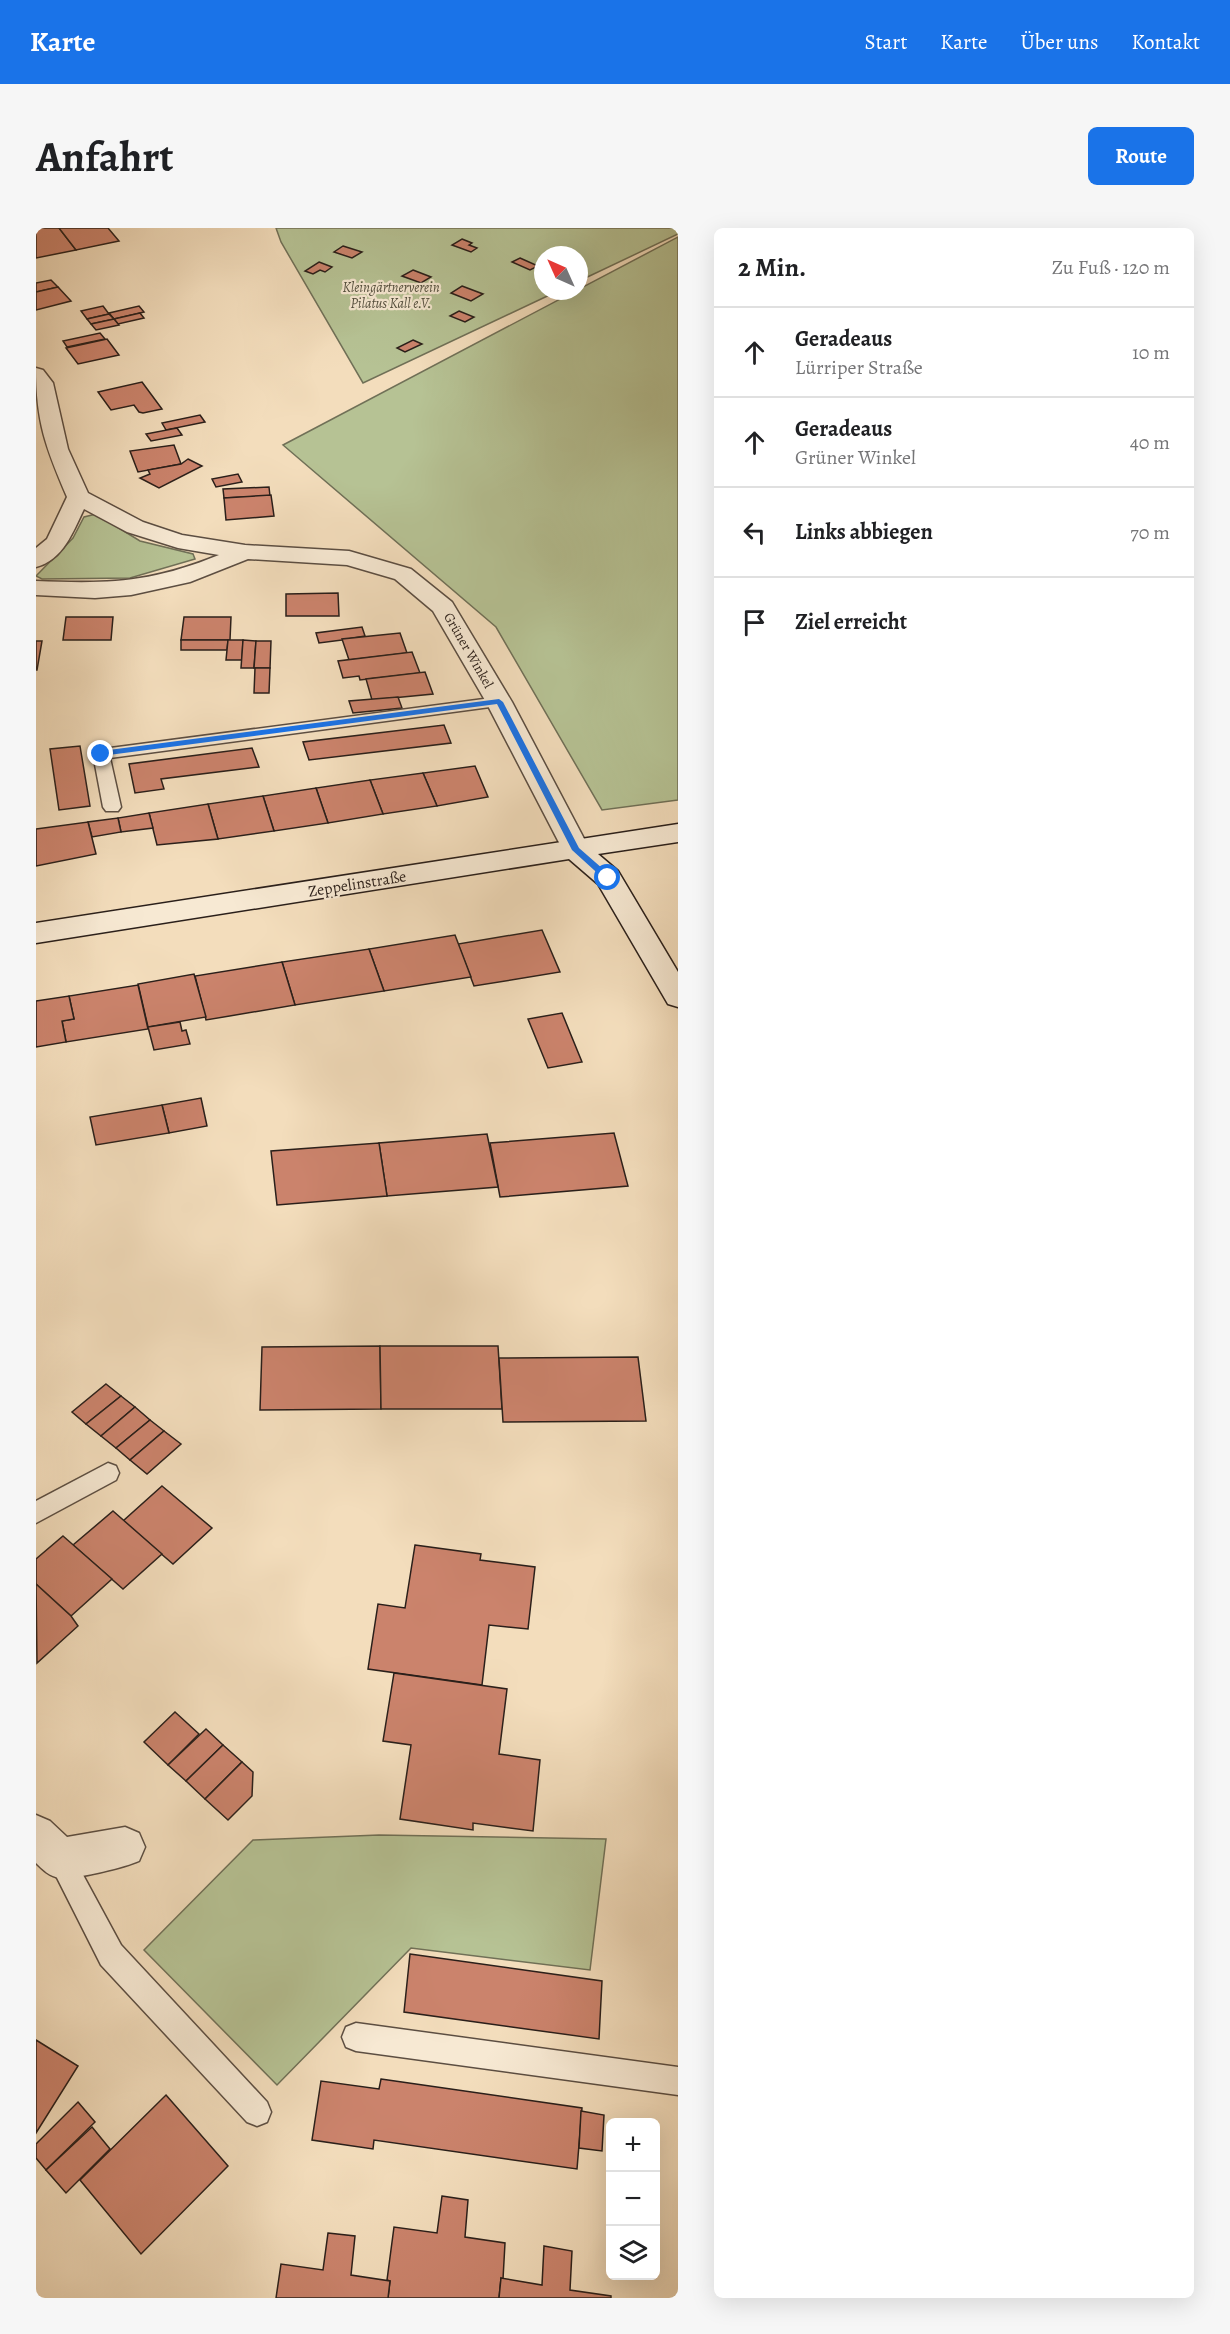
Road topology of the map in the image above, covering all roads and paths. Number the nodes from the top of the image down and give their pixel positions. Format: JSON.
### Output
{"nodes":[{"id":1,"x":36,"y":374,"type":"edge"},
{"id":2,"x":78,"y":497,"type":"junction"},
{"id":3,"x":245,"y":552,"type":"junction"},
{"id":4,"x":36,"y":560,"type":"edge"},
{"id":5,"x":36,"y":588,"type":"edge"},
{"id":6,"x":499,"y":702,"type":"junction"},
{"id":7,"x":112,"y":807,"type":"dead end"},
{"id":8,"x":678,"y":833,"type":"edge"},
{"id":9,"x":576,"y":850,"type":"junction"},
{"id":10,"x":36,"y":933,"type":"edge"},
{"id":11,"x":678,"y":997,"type":"edge"},
{"id":12,"x":108,"y":1473,"type":"dead end"},
{"id":13,"x":36,"y":1513,"type":"edge"},
{"id":14,"x":48,"y":1846,"type":"edge"},
{"id":15,"x":125,"y":1847,"type":"dead end"},
{"id":16,"x":356,"y":2037,"type":"dead end"},
{"id":17,"x":678,"y":2081,"type":"edge"},
{"id":18,"x":257,"y":2112,"type":"dead end"}],
"edges":[{"from":1,"to":2,"type":"street"},
{"from":2,"to":3,"type":"street","name":"Grüner Winkel"},
{"from":2,"to":4,"type":"street"},
{"from":3,"to":5,"type":"street","name":"Grüner Winkel"},
{"from":3,"to":6,"type":"street","name":"Grüner Winkel"},
{"from":6,"to":7,"type":"lane"},
{"from":6,"to":9,"type":"street","name":"Grüner Winkel"},
{"from":8,"to":9,"type":"street","name":"Zeppelinstraße"},
{"from":9,"to":10,"type":"street","name":"Zeppelinstraße"},
{"from":9,"to":11,"type":"street"},
{"from":12,"to":13,"type":"lane"},
{"from":14,"to":15,"type":"street"},
{"from":14,"to":18,"type":"lane"},
{"from":16,"to":17,"type":"lane"}]}
